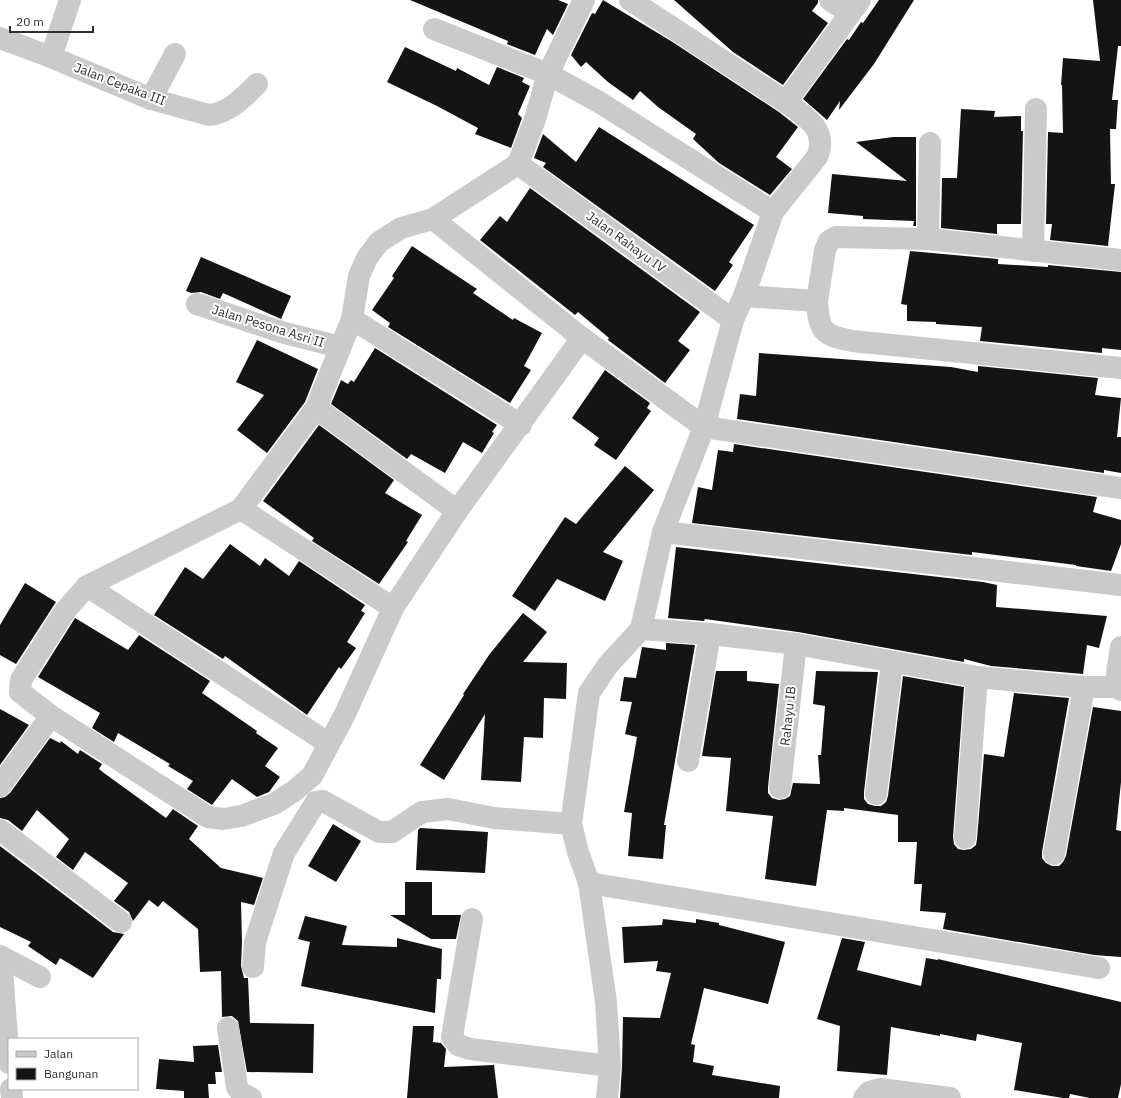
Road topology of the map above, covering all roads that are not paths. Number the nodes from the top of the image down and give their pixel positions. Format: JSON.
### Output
{"nodes":[{"id":1,"x":70,"y":0,"type":"edge"},
{"id":2,"x":584,"y":0,"type":"edge"},
{"id":3,"x":630,"y":0,"type":"edge"},
{"id":4,"x":830,"y":0,"type":"edge"},
{"id":5,"x":855,"y":7,"type":"edge"},
{"id":6,"x":434,"y":29,"type":"dead end"},
{"id":7,"x":0,"y":38,"type":"edge"},
{"id":8,"x":175,"y":54,"type":"dead end"},
{"id":9,"x":51,"y":57,"type":"junction"},
{"id":10,"x":548,"y":74,"type":"junction"},
{"id":11,"x":257,"y":84,"type":"dead end"},
{"id":12,"x":151,"y":99,"type":"junction"},
{"id":13,"x":786,"y":102,"type":"junction"},
{"id":14,"x":1036,"y":109,"type":"dead end"},
{"id":15,"x":930,"y":142,"type":"dead end"},
{"id":16,"x":518,"y":164,"type":"junction"},
{"id":17,"x":773,"y":212,"type":"junction"},
{"id":18,"x":433,"y":219,"type":"junction"},
{"id":19,"x":928,"y":239,"type":"junction"},
{"id":20,"x":1033,"y":251,"type":"junction"},
{"id":21,"x":1121,"y":256,"type":"edge"},
{"id":22,"x":1121,"y":260,"type":"edge"},
{"id":23,"x":744,"y":296,"type":"junction"},
{"id":24,"x":817,"y":301,"type":"junction"},
{"id":25,"x":196,"y":304,"type":"dead end"},
{"id":26,"x":352,"y":319,"type":"junction"},
{"id":27,"x":733,"y":320,"type":"junction"},
{"id":28,"x":582,"y":338,"type":"junction"},
{"id":29,"x":340,"y":347,"type":"junction"},
{"id":30,"x":1121,"y":368,"type":"edge"},
{"id":31,"x":316,"y":408,"type":"junction"},
{"id":32,"x":521,"y":425,"type":"junction"},
{"id":33,"x":704,"y":427,"type":"junction"},
{"id":34,"x":1121,"y":488,"type":"edge"},
{"id":35,"x":241,"y":509,"type":"junction"},
{"id":36,"x":457,"y":511,"type":"junction"},
{"id":37,"x":663,"y":532,"type":"junction"},
{"id":38,"x":1121,"y":585,"type":"edge"},
{"id":39,"x":87,"y":586,"type":"junction"},
{"id":40,"x":392,"y":608,"type":"junction"},
{"id":41,"x":641,"y":630,"type":"junction"},
{"id":42,"x":710,"y":634,"type":"junction"},
{"id":43,"x":796,"y":644,"type":"junction"},
{"id":44,"x":1121,"y":647,"type":"edge"},
{"id":45,"x":892,"y":663,"type":"junction"},
{"id":46,"x":976,"y":677,"type":"junction"},
{"id":47,"x":1084,"y":687,"type":"junction"},
{"id":48,"x":1118,"y":688,"type":"edge"},
{"id":49,"x":51,"y":716,"type":"junction"},
{"id":50,"x":328,"y":743,"type":"junction"},
{"id":51,"x":688,"y":762,"type":"dead end"},
{"id":52,"x":0,"y":786,"type":"edge"},
{"id":53,"x":780,"y":788,"type":"dead end"},
{"id":54,"x":876,"y":794,"type":"dead end"},
{"id":55,"x":571,"y":824,"type":"junction"},
{"id":56,"x":0,"y":830,"type":"edge"},
{"id":57,"x":965,"y":838,"type":"dead end"},
{"id":58,"x":1054,"y":854,"type":"dead end"},
{"id":59,"x":589,"y":883,"type":"junction"},
{"id":60,"x":472,"y":919,"type":"dead end"},
{"id":61,"x":121,"y":922,"type":"dead end"},
{"id":62,"x":1,"y":956,"type":"edge"},
{"id":63,"x":253,"y":967,"type":"dead end"},
{"id":64,"x":1099,"y":968,"type":"dead end"},
{"id":65,"x":40,"y":977,"type":"dead end"},
{"id":66,"x":228,"y":1028,"type":"dead end"},
{"id":67,"x":8,"y":1050,"type":"edge"},
{"id":68,"x":610,"y":1066,"type":"junction"},
{"id":69,"x":252,"y":1098,"type":"edge"},
{"id":70,"x":607,"y":1098,"type":"edge"},
{"id":71,"x":864,"y":1098,"type":"edge"},
{"id":72,"x":950,"y":1098,"type":"edge"}],
"edges":[{"from":1,"to":9,"type":"street"},
{"from":2,"to":10,"type":"street"},
{"from":3,"to":13,"type":"street"},
{"from":4,"to":5,"type":"street"},
{"from":5,"to":13,"type":"street"},
{"from":6,"to":10,"type":"street"},
{"from":7,"to":9,"type":"street","name":"Jalan Cepaka III"},
{"from":8,"to":12,"type":"street"},
{"from":9,"to":12,"type":"street","name":"Jalan Cepaka III"},
{"from":10,"to":16,"type":"street"},
{"from":10,"to":17,"type":"street"},
{"from":11,"to":12,"type":"street","name":"Jalan Cepaka III"},
{"from":13,"to":17,"type":"street"},
{"from":14,"to":20,"type":"street"},
{"from":15,"to":19,"type":"street"},
{"from":16,"to":18,"type":"street"},
{"from":16,"to":27,"type":"street","name":"Jalan Rahayu IV"},
{"from":17,"to":23,"type":"street"},
{"from":18,"to":26,"type":"street"},
{"from":18,"to":28,"type":"street"},
{"from":19,"to":20,"type":"street"},
{"from":19,"to":24,"type":"street"},
{"from":20,"to":22,"type":"street"},
{"from":21,"to":22,"type":"street"},
{"from":23,"to":24,"type":"street"},
{"from":23,"to":27,"type":"street"},
{"from":24,"to":30,"type":"street"},
{"from":25,"to":29,"type":"street","name":"Jalan Pesona Asri II"},
{"from":26,"to":29,"type":"street"},
{"from":26,"to":32,"type":"street"},
{"from":27,"to":33,"type":"street"},
{"from":28,"to":32,"type":"street"},
{"from":28,"to":33,"type":"street"},
{"from":29,"to":31,"type":"street"},
{"from":31,"to":35,"type":"street"},
{"from":31,"to":36,"type":"street"},
{"from":32,"to":36,"type":"street"},
{"from":33,"to":34,"type":"street"},
{"from":33,"to":37,"type":"street"},
{"from":35,"to":39,"type":"street"},
{"from":35,"to":40,"type":"street"},
{"from":36,"to":40,"type":"street"},
{"from":37,"to":38,"type":"street"},
{"from":37,"to":41,"type":"street"},
{"from":39,"to":49,"type":"street"},
{"from":39,"to":50,"type":"street"},
{"from":40,"to":50,"type":"street"},
{"from":41,"to":42,"type":"street"},
{"from":41,"to":55,"type":"street"},
{"from":42,"to":43,"type":"street"},
{"from":42,"to":51,"type":"street"},
{"from":43,"to":45,"type":"street"},
{"from":43,"to":53,"type":"street","name":"Rahayu IB"},
{"from":44,"to":48,"type":"street"},
{"from":45,"to":46,"type":"street"},
{"from":45,"to":54,"type":"street"},
{"from":46,"to":47,"type":"street"},
{"from":46,"to":57,"type":"street"},
{"from":47,"to":48,"type":"street"},
{"from":47,"to":58,"type":"street"},
{"from":49,"to":50,"type":"street"},
{"from":49,"to":52,"type":"street"},
{"from":55,"to":59,"type":"street"},
{"from":55,"to":63,"type":"street"},
{"from":56,"to":61,"type":"street"},
{"from":59,"to":64,"type":"street"},
{"from":59,"to":68,"type":"street"},
{"from":60,"to":68,"type":"street"},
{"from":62,"to":65,"type":"street"},
{"from":62,"to":67,"type":"street"},
{"from":66,"to":69,"type":"street"},
{"from":68,"to":70,"type":"street"},
{"from":71,"to":72,"type":"street"}]}
